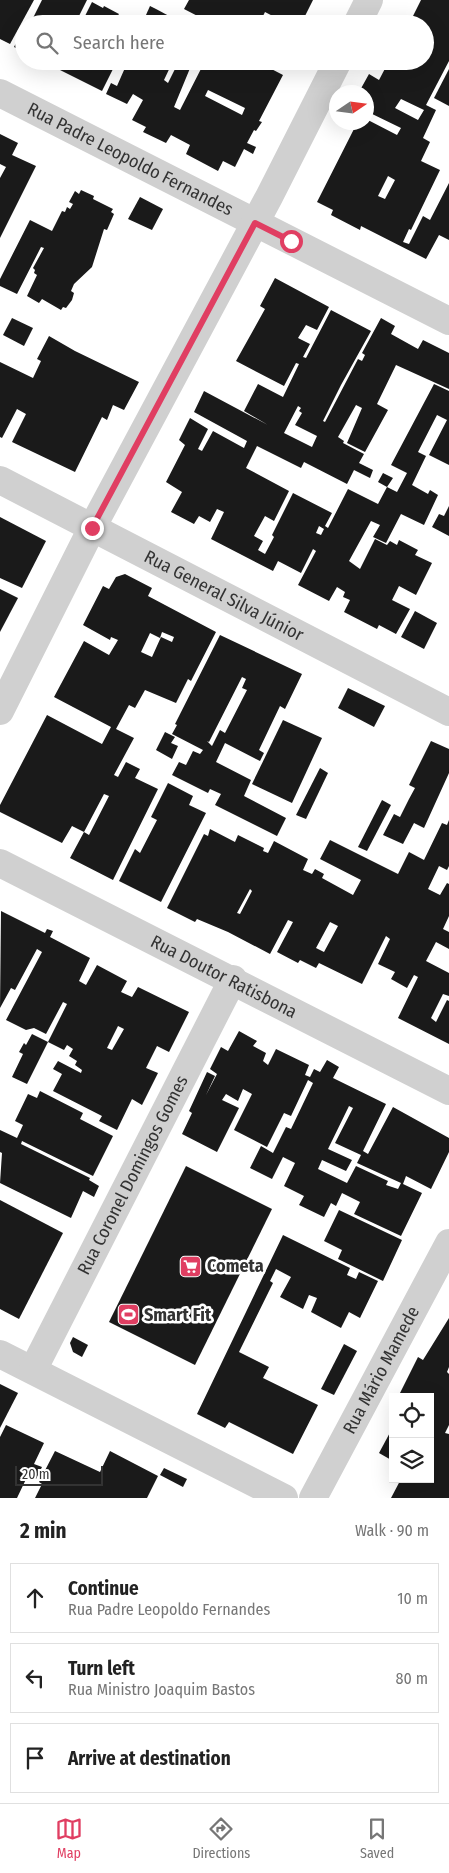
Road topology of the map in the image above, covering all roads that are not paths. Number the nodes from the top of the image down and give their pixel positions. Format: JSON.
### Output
{"nodes":[{"id":1,"x":369,"y":0,"type":"edge"},
{"id":2,"x":362,"y":15,"type":"edge"},
{"id":3,"x":333,"y":70,"type":"edge"},
{"id":4,"x":0,"y":94,"type":"edge"},
{"id":5,"x":255,"y":223,"type":"junction"},
{"id":6,"x":449,"y":321,"type":"edge"},
{"id":7,"x":0,"y":480,"type":"edge"},
{"id":8,"x":92,"y":528,"type":"junction"},
{"id":9,"x":0,"y":711,"type":"edge"},
{"id":10,"x":449,"y":712,"type":"edge"},
{"id":11,"x":0,"y":862,"type":"edge"},
{"id":12,"x":233,"y":979,"type":"junction"},
{"id":13,"x":449,"y":1091,"type":"edge"},
{"id":14,"x":449,"y":1243,"type":"edge"},
{"id":15,"x":0,"y":1354,"type":"edge"},
{"id":16,"x":33,"y":1370,"type":"junction"},
{"id":17,"x":284,"y":1498,"type":"edge"},
{"id":18,"x":313,"y":1498,"type":"edge"}],
"edges":[{"from":1,"to":2,"type":"street"},
{"from":3,"to":5,"type":"street"},
{"from":4,"to":5,"type":"street","name":"Rua Padre Leopoldo Fernandes"},
{"from":5,"to":6,"type":"street","name":"Rua Padre Leopoldo Fernandes"},
{"from":5,"to":8,"type":"street"},
{"from":7,"to":8,"type":"street","name":"Rua General Silva Júnior"},
{"from":8,"to":9,"type":"street"},
{"from":8,"to":10,"type":"street","name":"Rua General Silva Júnior"},
{"from":11,"to":12,"type":"street","name":"Rua Doutor Ratisbona"},
{"from":12,"to":13,"type":"street","name":"Rua Doutor Ratisbona"},
{"from":12,"to":16,"type":"street","name":"Rua Coronel Domingos Gomes"},
{"from":14,"to":18,"type":"street","name":"Rua Mário Mamede"},
{"from":15,"to":16,"type":"street"},
{"from":16,"to":17,"type":"street"}]}
